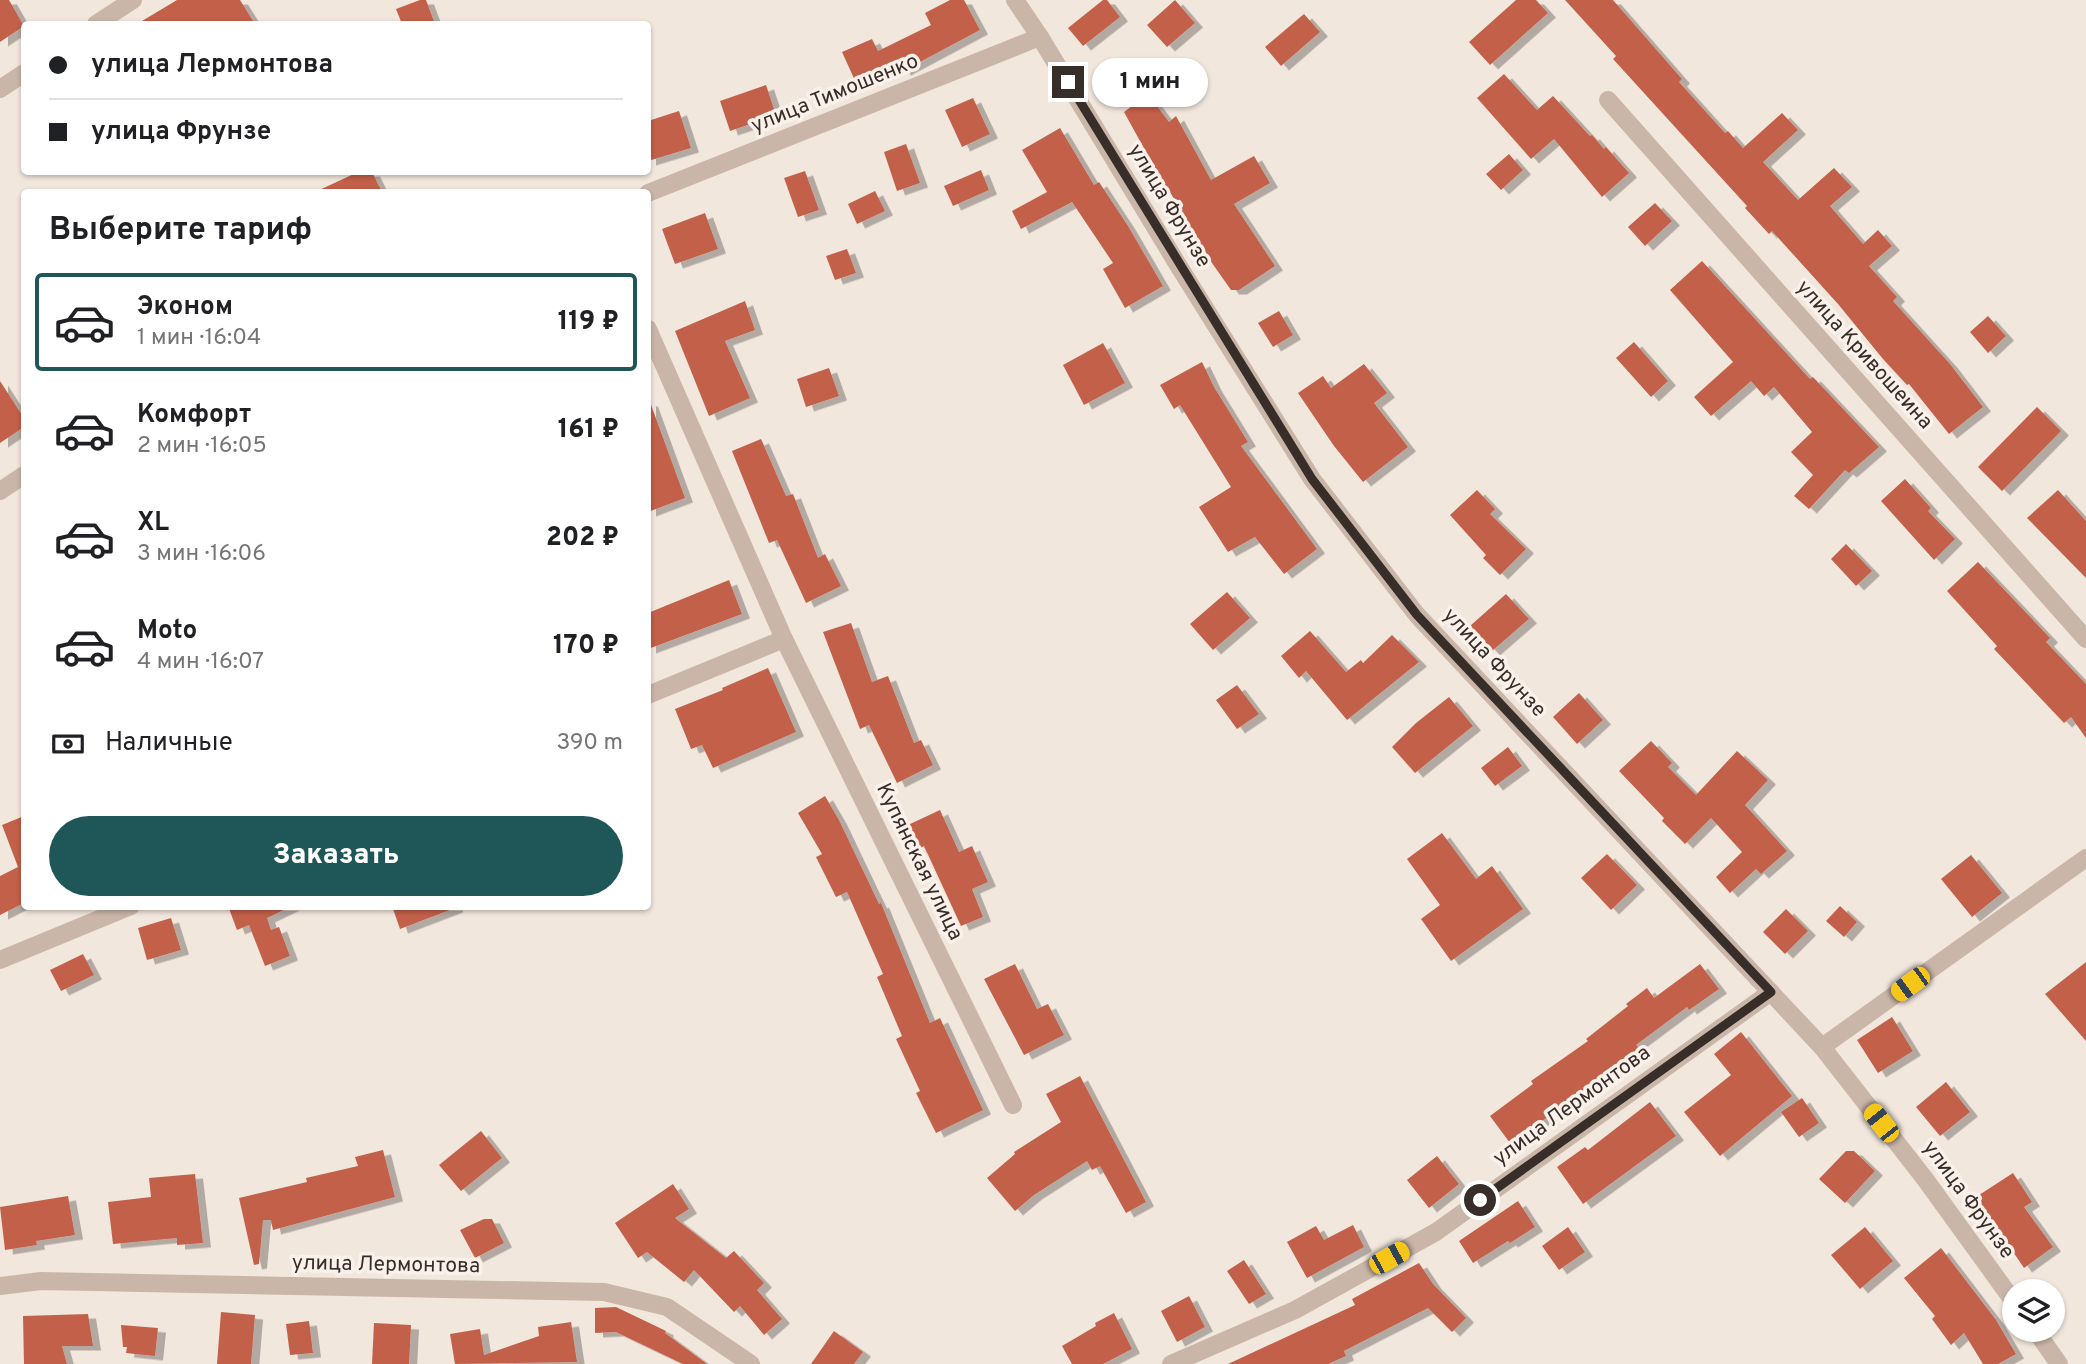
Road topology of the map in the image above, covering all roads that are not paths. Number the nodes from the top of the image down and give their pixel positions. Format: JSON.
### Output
{"nodes":[{"id":1,"x":133,"y":0,"type":"edge"},
{"id":2,"x":1015,"y":0,"type":"edge"},
{"id":3,"x":101,"y":21,"type":"edge"},
{"id":4,"x":1040,"y":37,"type":"junction"},
{"id":5,"x":21,"y":75,"type":"edge"},
{"id":6,"x":0,"y":89,"type":"edge"},
{"id":7,"x":1608,"y":100,"type":"dead end"},
{"id":8,"x":651,"y":192,"type":"edge"},
{"id":9,"x":651,"y":336,"type":"edge"},
{"id":10,"x":21,"y":477,"type":"edge"},
{"id":11,"x":0,"y":491,"type":"edge"},
{"id":12,"x":784,"y":639,"type":"junction"},
{"id":13,"x":2086,"y":639,"type":"edge"},
{"id":14,"x":651,"y":694,"type":"edge"},
{"id":15,"x":2086,"y":858,"type":"edge"},
{"id":16,"x":121,"y":910,"type":"edge"},
{"id":17,"x":0,"y":960,"type":"edge"},
{"id":18,"x":1771,"y":992,"type":"junction"},
{"id":19,"x":1822,"y":1047,"type":"junction"},
{"id":20,"x":1013,"y":1105,"type":"dead end"},
{"id":21,"x":2002,"y":1285,"type":"edge"},
{"id":22,"x":0,"y":1286,"type":"edge"},
{"id":23,"x":2043,"y":1342,"type":"edge"},
{"id":24,"x":751,"y":1364,"type":"edge"},
{"id":25,"x":1171,"y":1364,"type":"edge"},
{"id":26,"x":2059,"y":1364,"type":"edge"}],
"edges":[{"from":1,"to":3,"type":"street"},
{"from":2,"to":4,"type":"street","name":"улица Фрунзе"},
{"from":4,"to":8,"type":"street","name":"улица Тимошенко"},
{"from":4,"to":18,"type":"street","name":"улица Фрунзе"},
{"from":5,"to":6,"type":"street"},
{"from":7,"to":13,"type":"street","name":"улица Кривошеина"},
{"from":9,"to":12,"type":"street","name":"Купянская улица"},
{"from":10,"to":11,"type":"street"},
{"from":12,"to":14,"type":"street"},
{"from":12,"to":20,"type":"street","name":"Купянская улица"},
{"from":15,"to":19,"type":"street"},
{"from":16,"to":17,"type":"street"},
{"from":18,"to":19,"type":"street","name":"улица Фрунзе"},
{"from":18,"to":25,"type":"street","name":"улица Лермонтова"},
{"from":19,"to":21,"type":"street","name":"улица Фрунзе"},
{"from":22,"to":24,"type":"street","name":"улица Лермонтова"},
{"from":23,"to":26,"type":"street"}]}
